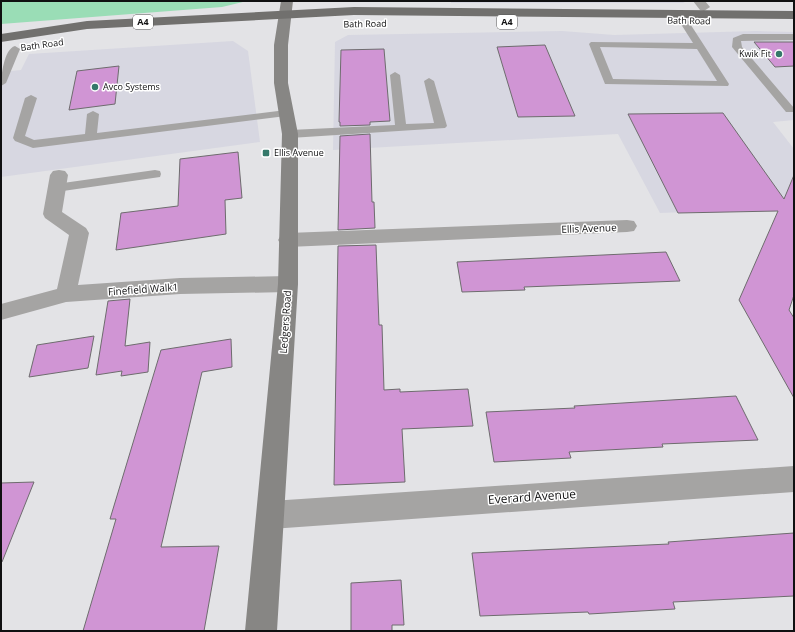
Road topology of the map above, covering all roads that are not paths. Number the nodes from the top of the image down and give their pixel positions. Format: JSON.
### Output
{"nodes":[{"id":1,"x":704,"y":7,"type":"edge"},
{"id":2,"x":286,"y":14,"type":"edge"},
{"id":3,"x":794,"y":15,"type":"edge"},
{"id":4,"x":684,"y":21,"type":"junction"},
{"id":5,"x":794,"y":24,"type":"edge"},
{"id":6,"x":177,"y":33,"type":"dead end"},
{"id":7,"x":794,"y":37,"type":"edge"},
{"id":8,"x":1,"y":38,"type":"edge"},
{"id":9,"x":700,"y":46,"type":"junction"},
{"id":10,"x":31,"y":47,"type":"dead end"},
{"id":11,"x":15,"y":49,"type":"junction"},
{"id":12,"x":1,"y":51,"type":"edge"},
{"id":13,"x":395,"y":75,"type":"dead end"},
{"id":14,"x":429,"y":81,"type":"dead end"},
{"id":15,"x":1,"y":83,"type":"edge"},
{"id":16,"x":31,"y":98,"type":"dead end"},
{"id":17,"x":790,"y":110,"type":"dead end"},
{"id":18,"x":286,"y":113,"type":"junction"},
{"id":19,"x":93,"y":114,"type":"dead end"},
{"id":20,"x":401,"y":128,"type":"junction"},
{"id":21,"x":290,"y":134,"type":"junction"},
{"id":22,"x":91,"y":136,"type":"junction"},
{"id":23,"x":155,"y":174,"type":"dead end"},
{"id":24,"x":58,"y":182,"type":"joint"},
{"id":25,"x":627,"y":226,"type":"dead end"},
{"id":26,"x":288,"y":240,"type":"junction"},
{"id":27,"x":288,"y":284,"type":"junction"},
{"id":28,"x":66,"y":294,"type":"junction"},
{"id":29,"x":1,"y":312,"type":"edge"},
{"id":30,"x":794,"y":479,"type":"edge"},
{"id":31,"x":271,"y":515,"type":"junction"},
{"id":32,"x":261,"y":631,"type":"edge"}],
"edges":[{"from":1,"to":2,"type":"main road","name":"Bath Road","number":"A4"},
{"from":1,"to":3,"type":"main road","number":"A4"},
{"from":2,"to":4,"type":"main road","name":"Bath Road","number":"A4"},
{"from":2,"to":6,"type":"main road","name":"Bath Road","number":"A4"},
{"from":2,"to":8,"type":"main road","name":"Bath Road","number":"A4"},
{"from":2,"to":18,"type":"street","name":"Ledgers Road"},
{"from":4,"to":5,"type":"main road","name":"Bath Road","number":"A4"},
{"from":4,"to":9,"type":"lane"},
{"from":7,"to":17,"type":"lane"},
{"from":9,"to":9,"type":"lane"},
{"from":10,"to":11,"type":"main road","name":"Bath Road"},
{"from":11,"to":12,"type":"main road","name":"Bath Road"},
{"from":11,"to":15,"type":"lane"},
{"from":13,"to":20,"type":"lane"},
{"from":14,"to":20,"type":"lane"},
{"from":16,"to":22,"type":"lane"},
{"from":18,"to":21,"type":"street","name":"Ledgers Road"},
{"from":18,"to":22,"type":"lane"},
{"from":19,"to":22,"type":"lane"},
{"from":20,"to":21,"type":"lane"},
{"from":21,"to":26,"type":"street","name":"Ledgers Road"},
{"from":23,"to":24,"type":"lane"},
{"from":24,"to":28,"type":"street"},
{"from":25,"to":26,"type":"street","name":"Ellis Avenue"},
{"from":26,"to":27,"type":"street","name":"Ledgers Road"},
{"from":27,"to":28,"type":"street","name":"Finefield Walk1"},
{"from":27,"to":31,"type":"street","name":"Ledgers Road"},
{"from":28,"to":29,"type":"street","name":"Finefield Walk1"},
{"from":30,"to":31,"type":"street","name":"Everard Avenue"},
{"from":31,"to":32,"type":"street","name":"Ledgers Road"}]}
